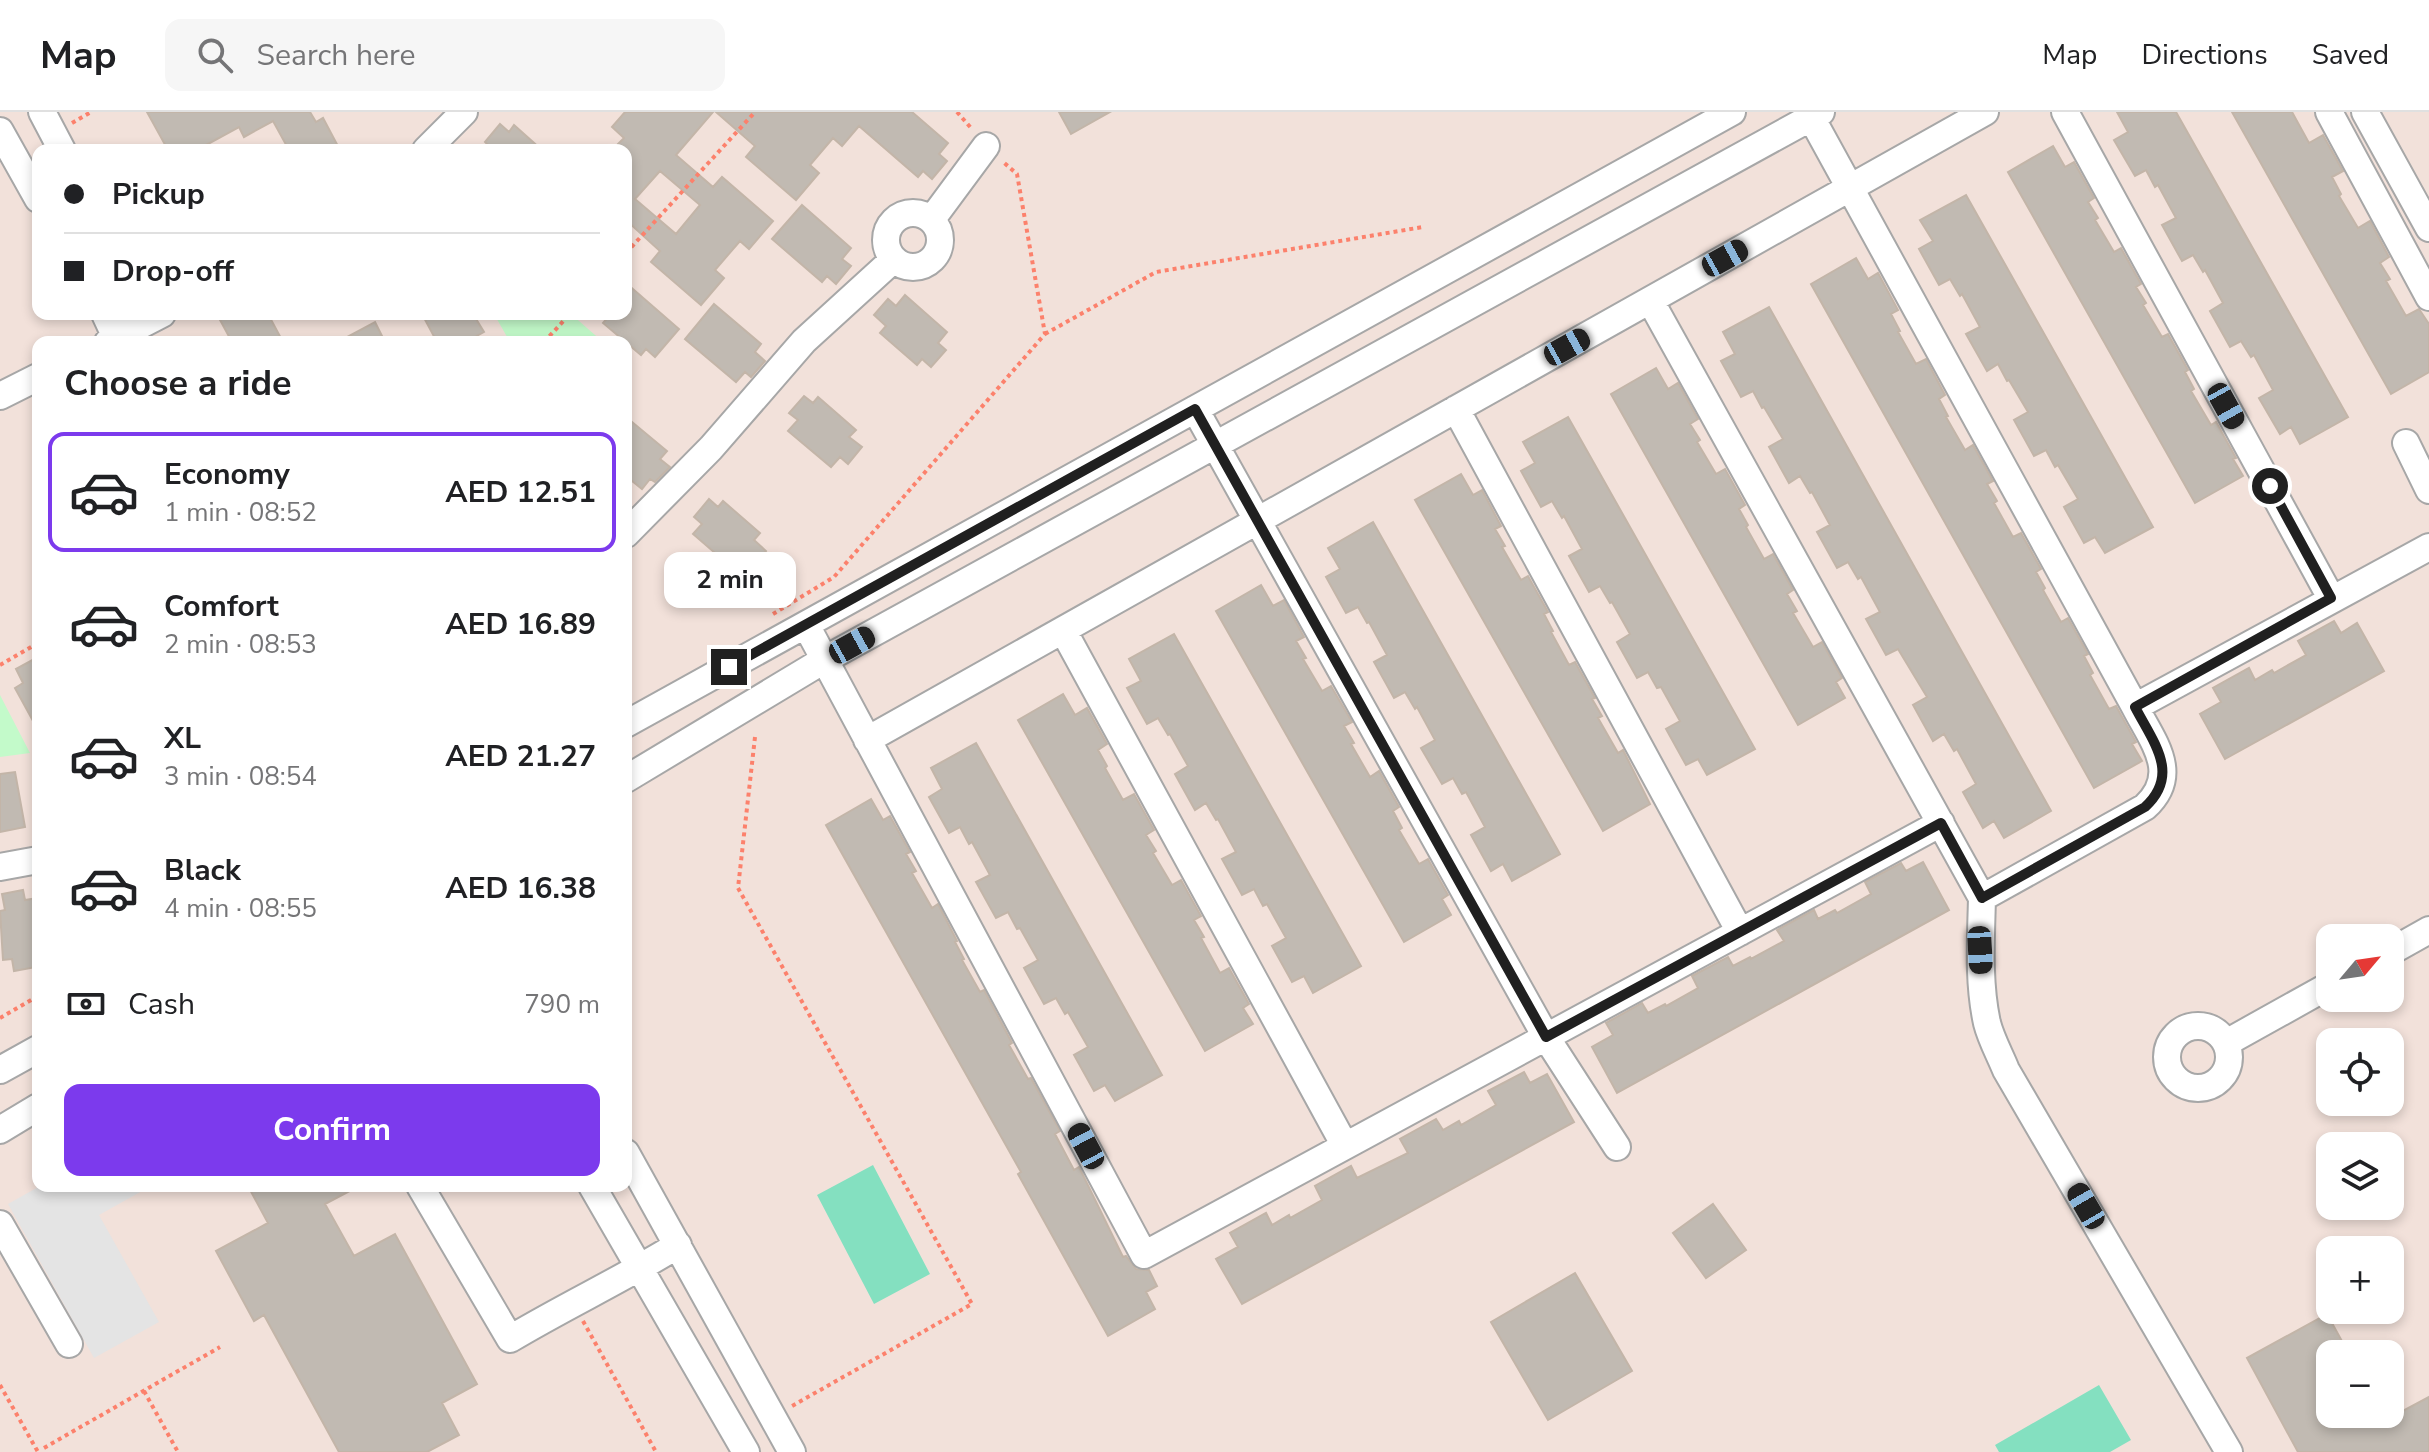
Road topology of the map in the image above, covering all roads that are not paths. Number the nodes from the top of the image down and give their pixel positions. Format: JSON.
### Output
{"nodes":[{"id":1,"x":42,"y":112,"type":"edge"},
{"id":2,"x":464,"y":112,"type":"edge"},
{"id":3,"x":1732,"y":112,"type":"edge"},
{"id":4,"x":1985,"y":112,"type":"edge"},
{"id":5,"x":2065,"y":112,"type":"edge"},
{"id":6,"x":2329,"y":112,"type":"edge"},
{"id":7,"x":2365,"y":112,"type":"edge"},
{"id":8,"x":1816,"y":115,"type":"edge"},
{"id":9,"x":0,"y":131,"type":"edge"},
{"id":10,"x":59,"y":144,"type":"edge"},
{"id":11,"x":432,"y":144,"type":"edge"},
{"id":12,"x":986,"y":146,"type":"road end"},
{"id":13,"x":32,"y":188,"type":"edge"},
{"id":14,"x":1850,"y":188,"type":"junction"},
{"id":15,"x":932,"y":219,"type":"junction"},
{"id":16,"x":2429,"y":228,"type":"edge"},
{"id":17,"x":894,"y":259,"type":"junction"},
{"id":18,"x":2429,"y":297,"type":"edge"},
{"id":19,"x":1650,"y":300,"type":"junction"},
{"id":20,"x":158,"y":322,"type":"edge"},
{"id":21,"x":126,"y":336,"type":"edge"},
{"id":22,"x":32,"y":380,"type":"edge"},
{"id":23,"x":0,"y":396,"type":"edge"},
{"id":24,"x":1195,"y":409,"type":"junction"},
{"id":25,"x":1456,"y":409,"type":"junction"},
{"id":26,"x":2406,"y":443,"type":"dead end"},
{"id":27,"x":1215,"y":446,"type":"junction"},
{"id":28,"x":2429,"y":490,"type":"edge"},
{"id":29,"x":1257,"y":521,"type":"junction"},
{"id":30,"x":632,"y":528,"type":"edge"},
{"id":31,"x":2429,"y":547,"type":"edge"},
{"id":32,"x":2331,"y":598,"type":"junction"},
{"id":33,"x":806,"y":625,"type":"junction"},
{"id":34,"x":1063,"y":630,"type":"junction"},
{"id":35,"x":824,"y":660,"type":"junction"},
{"id":36,"x":2135,"y":707,"type":"junction"},
{"id":37,"x":632,"y":721,"type":"edge"},
{"id":38,"x":867,"y":740,"type":"junction"},
{"id":39,"x":632,"y":775,"type":"edge"},
{"id":40,"x":1941,"y":823,"type":"junction"},
{"id":41,"x":32,"y":861,"type":"edge"},
{"id":42,"x":0,"y":867,"type":"edge"},
{"id":43,"x":1982,"y":898,"type":"junction"},
{"id":44,"x":2429,"y":930,"type":"edge"},
{"id":45,"x":1740,"y":932,"type":"junction"},
{"id":46,"x":2404,"y":944,"type":"edge"},
{"id":47,"x":2316,"y":993,"type":"edge"},
{"id":48,"x":1546,"y":1037,"type":"junction"},
{"id":49,"x":2226,"y":1043,"type":"dead end"},
{"id":50,"x":32,"y":1052,"type":"edge"},
{"id":51,"x":0,"y":1070,"type":"edge"},
{"id":52,"x":32,"y":1111,"type":"edge"},
{"id":53,"x":0,"y":1130,"type":"edge"},
{"id":54,"x":1345,"y":1146,"type":"junction"},
{"id":55,"x":1617,"y":1147,"type":"dead end"},
{"id":56,"x":632,"y":1164,"type":"edge"},
{"id":57,"x":424,"y":1192,"type":"edge"},
{"id":58,"x":596,"y":1192,"type":"edge"},
{"id":59,"x":0,"y":1224,"type":"edge"},
{"id":60,"x":678,"y":1245,"type":"junction"},
{"id":61,"x":640,"y":1268,"type":"junction"},
{"id":62,"x":69,"y":1344,"type":"dead end"},
{"id":63,"x":746,"y":1452,"type":"edge"},
{"id":64,"x":792,"y":1452,"type":"edge"},
{"id":65,"x":2229,"y":1452,"type":"edge"}],
"edges":[{"from":1,"to":10,"type":"street"},
{"from":2,"to":11,"type":"street"},
{"from":3,"to":24,"type":"street"},
{"from":4,"to":14,"type":"street"},
{"from":5,"to":32,"type":"street"},
{"from":6,"to":18,"type":"street"},
{"from":7,"to":16,"type":"street"},
{"from":8,"to":14,"type":"street"},
{"from":8,"to":27,"type":"street"},
{"from":9,"to":13,"type":"street"},
{"from":12,"to":15,"type":"street"},
{"from":14,"to":19,"type":"street"},
{"from":14,"to":36,"type":"street"},
{"from":15,"to":17,"type":"street"},
{"from":15,"to":17,"type":"street"},
{"from":17,"to":30,"type":"street"},
{"from":19,"to":25,"type":"street"},
{"from":19,"to":40,"type":"street"},
{"from":20,"to":21,"type":"street"},
{"from":22,"to":23,"type":"street"},
{"from":24,"to":27,"type":"street"},
{"from":24,"to":33,"type":"street"},
{"from":25,"to":29,"type":"street"},
{"from":25,"to":45,"type":"street"},
{"from":26,"to":28,"type":"street"},
{"from":27,"to":29,"type":"street"},
{"from":27,"to":35,"type":"street"},
{"from":29,"to":34,"type":"street"},
{"from":29,"to":48,"type":"street"},
{"from":31,"to":32,"type":"street"},
{"from":32,"to":36,"type":"street"},
{"from":33,"to":35,"type":"street"},
{"from":33,"to":37,"type":"street"},
{"from":34,"to":38,"type":"street"},
{"from":34,"to":54,"type":"street"},
{"from":35,"to":38,"type":"street"},
{"from":35,"to":39,"type":"street"},
{"from":36,"to":43,"type":"street"},
{"from":38,"to":54,"type":"street"},
{"from":40,"to":43,"type":"street"},
{"from":40,"to":45,"type":"street"},
{"from":41,"to":42,"type":"street"},
{"from":43,"to":65,"type":"street"},
{"from":44,"to":46,"type":"street"},
{"from":45,"to":48,"type":"street"},
{"from":47,"to":49,"type":"street"},
{"from":48,"to":54,"type":"street"},
{"from":48,"to":55,"type":"street"},
{"from":50,"to":51,"type":"street"},
{"from":52,"to":53,"type":"street"},
{"from":56,"to":60,"type":"street"},
{"from":57,"to":61,"type":"street"},
{"from":58,"to":61,"type":"street"},
{"from":59,"to":62,"type":"street"},
{"from":60,"to":61,"type":"street"},
{"from":60,"to":64,"type":"street"},
{"from":61,"to":63,"type":"street"}]}
